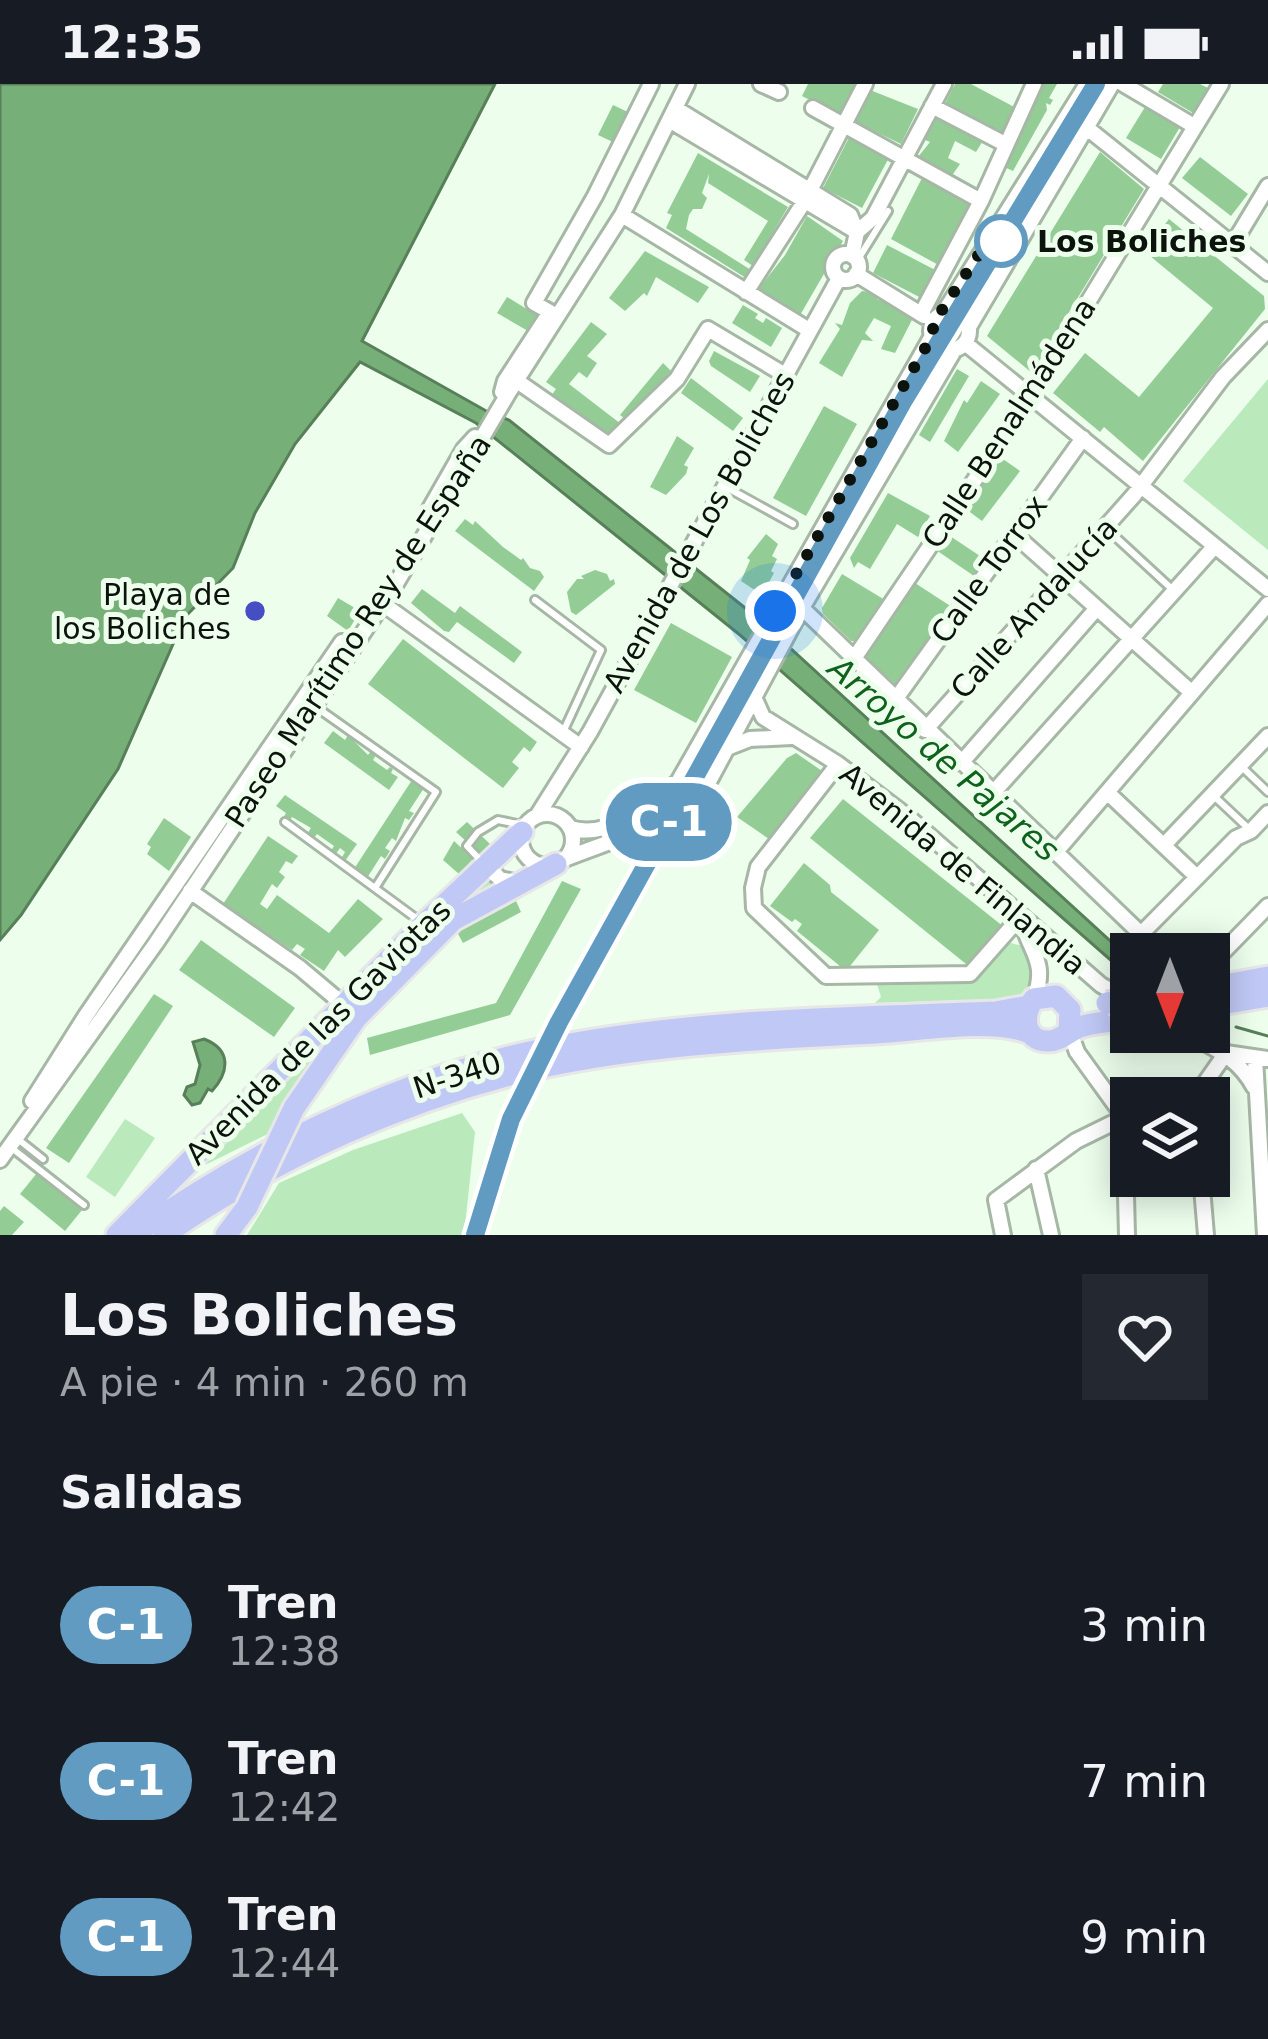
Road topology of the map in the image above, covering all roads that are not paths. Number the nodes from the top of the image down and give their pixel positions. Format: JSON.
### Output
{"nodes":[{"id":1,"x":651,"y":84,"type":"edge"},
{"id":2,"x":687,"y":84,"type":"edge"},
{"id":3,"x":761,"y":84,"type":"edge"},
{"id":4,"x":865,"y":84,"type":"edge"},
{"id":5,"x":944,"y":84,"type":"edge"},
{"id":6,"x":1034,"y":84,"type":"edge"},
{"id":7,"x":1087,"y":84,"type":"edge"},
{"id":8,"x":1112,"y":84,"type":"edge"},
{"id":9,"x":1123,"y":84,"type":"edge"},
{"id":10,"x":1221,"y":84,"type":"edge"},
{"id":11,"x":778,"y":92,"type":"dead end"},
{"id":12,"x":932,"y":106,"type":"junction"},
{"id":13,"x":813,"y":108,"type":"dead end"},
{"id":14,"x":672,"y":114,"type":"junction"},
{"id":15,"x":846,"y":125,"type":"junction"},
{"id":16,"x":1194,"y":126,"type":"junction"},
{"id":17,"x":1087,"y":128,"type":"junction"},
{"id":18,"x":1005,"y":144,"type":"junction"},
{"id":19,"x":906,"y":156,"type":"junction"},
{"id":20,"x":1158,"y":183,"type":"junction"},
{"id":21,"x":1266,"y":192,"type":"edge"},
{"id":22,"x":807,"y":196,"type":"junction"},
{"id":23,"x":982,"y":201,"type":"junction"},
{"id":24,"x":888,"y":211,"type":"dead end"},
{"id":25,"x":622,"y":215,"type":"junction"},
{"id":26,"x":857,"y":232,"type":"junction"},
{"id":27,"x":1234,"y":244,"type":"junction"},
{"id":28,"x":855,"y":264,"type":"junction"},
{"id":29,"x":1268,"y":273,"type":"edge"},
{"id":30,"x":839,"y":278,"type":"junction"},
{"id":31,"x":746,"y":292,"type":"junction"},
{"id":32,"x":932,"y":322,"type":"junction"},
{"id":33,"x":809,"y":330,"type":"junction"},
{"id":34,"x":1268,"y":331,"type":"edge"},
{"id":35,"x":963,"y":340,"type":"junction"},
{"id":36,"x":785,"y":375,"type":"junction"},
{"id":37,"x":510,"y":388,"type":"junction"},
{"id":38,"x":1031,"y":395,"type":"junction"},
{"id":39,"x":1083,"y":438,"type":"junction"},
{"id":40,"x":474,"y":445,"type":"junction"},
{"id":41,"x":1141,"y":484,"type":"junction"},
{"id":42,"x":726,"y":487,"type":"junction"},
{"id":43,"x":793,"y":524,"type":"dead end"},
{"id":44,"x":1106,"y":527,"type":"junction"},
{"id":45,"x":1014,"y":533,"type":"junction"},
{"id":46,"x":1214,"y":547,"type":"junction"},
{"id":47,"x":1062,"y":576,"type":"junction"},
{"id":48,"x":1268,"y":589,"type":"edge"},
{"id":49,"x":1174,"y":590,"type":"junction"},
{"id":50,"x":535,"y":600,"type":"dead end"},
{"id":51,"x":383,"y":604,"type":"junction"},
{"id":52,"x":1268,"y":604,"type":"edge"},
{"id":53,"x":802,"y":608,"type":"junction"},
{"id":54,"x":1097,"y":608,"type":"junction"},
{"id":55,"x":1132,"y":639,"type":"junction"},
{"id":56,"x":854,"y":660,"type":"junction"},
{"id":57,"x":1190,"y":691,"type":"junction"},
{"id":58,"x":754,"y":698,"type":"junction"},
{"id":59,"x":895,"y":700,"type":"junction"},
{"id":60,"x":316,"y":706,"type":"junction"},
{"id":61,"x":925,"y":730,"type":"junction"},
{"id":62,"x":563,"y":734,"type":"junction"},
{"id":63,"x":1268,"y":736,"type":"edge"},
{"id":64,"x":794,"y":737,"type":"junction"},
{"id":65,"x":581,"y":747,"type":"junction"},
{"id":66,"x":727,"y":748,"type":"junction"},
{"id":67,"x":838,"y":764,"type":"junction"},
{"id":68,"x":961,"y":764,"type":"junction"},
{"id":69,"x":1240,"y":765,"type":"junction"},
{"id":70,"x":559,"y":787,"type":"junction"},
{"id":71,"x":1268,"y":792,"type":"edge"},
{"id":72,"x":1108,"y":793,"type":"junction"},
{"id":73,"x":992,"y":794,"type":"junction"},
{"id":74,"x":1213,"y":794,"type":"junction"},
{"id":75,"x":1268,"y":813,"type":"edge"},
{"id":76,"x":557,"y":816,"type":"junction"},
{"id":77,"x":285,"y":822,"type":"dead end"},
{"id":78,"x":528,"y":825,"type":"junction"},
{"id":79,"x":570,"y":828,"type":"junction"},
{"id":80,"x":1251,"y":830,"type":"junction"},
{"id":81,"x":1164,"y":845,"type":"junction"},
{"id":82,"x":1055,"y":853,"type":"junction"},
{"id":83,"x":559,"y":862,"type":"junction"},
{"id":84,"x":485,"y":866,"type":"junction"},
{"id":85,"x":1197,"y":877,"type":"junction"},
{"id":86,"x":519,"y":883,"type":"junction"},
{"id":87,"x":375,"y":887,"type":"junction"},
{"id":88,"x":190,"y":891,"type":"junction"},
{"id":89,"x":1268,"y":905,"type":"edge"},
{"id":90,"x":1022,"y":916,"type":"junction"},
{"id":91,"x":424,"y":925,"type":"junction"},
{"id":92,"x":1230,"y":945,"type":"edge"},
{"id":93,"x":1268,"y":977,"type":"edge"},
{"id":94,"x":1230,"y":984,"type":"edge"},
{"id":95,"x":1110,"y":993,"type":"edge"},
{"id":96,"x":1268,"y":996,"type":"edge"},
{"id":97,"x":1031,"y":1002,"type":"junction"},
{"id":98,"x":1064,"y":1002,"type":"junction"},
{"id":99,"x":1230,"y":1003,"type":"edge"},
{"id":100,"x":1110,"y":1004,"type":"edge"},
{"id":101,"x":344,"y":1005,"type":"junction"},
{"id":102,"x":1110,"y":1020,"type":"edge"},
{"id":103,"x":1030,"y":1033,"type":"junction"},
{"id":104,"x":1066,"y":1041,"type":"junction"},
{"id":105,"x":1226,"y":1054,"type":"junction"},
{"id":106,"x":1262,"y":1058,"type":"edge"},
{"id":107,"x":1207,"y":1077,"type":"edge"},
{"id":108,"x":1256,"y":1091,"type":"junction"},
{"id":109,"x":1110,"y":1099,"type":"edge"},
{"id":110,"x":1110,"y":1128,"type":"edge"},
{"id":111,"x":1263,"y":1128,"type":"edge"},
{"id":112,"x":6,"y":1148,"type":"edge"},
{"id":113,"x":43,"y":1159,"type":"dead end"},
{"id":114,"x":1036,"y":1169,"type":"junction"},
{"id":115,"x":1264,"y":1185,"type":"edge"},
{"id":116,"x":1127,"y":1197,"type":"edge"},
{"id":117,"x":1203,"y":1197,"type":"edge"},
{"id":118,"x":84,"y":1205,"type":"dead end"},
{"id":119,"x":117,"y":1235,"type":"edge"},
{"id":120,"x":133,"y":1235,"type":"edge"},
{"id":121,"x":164,"y":1235,"type":"edge"},
{"id":122,"x":226,"y":1235,"type":"edge"},
{"id":123,"x":1003,"y":1235,"type":"edge"},
{"id":124,"x":1051,"y":1235,"type":"edge"},
{"id":125,"x":1127,"y":1235,"type":"edge"},
{"id":126,"x":1206,"y":1235,"type":"edge"},
{"id":127,"x":1265,"y":1235,"type":"edge"}],
"edges":[{"from":1,"to":37,"type":"street"},
{"from":2,"to":14,"type":"street","name":"Paseo Marítimo Rey de España"},
{"from":3,"to":11,"type":"street"},
{"from":4,"to":15,"type":"street"},
{"from":5,"to":12,"type":"street"},
{"from":6,"to":18,"type":"street"},
{"from":7,"to":32,"type":"street"},
{"from":8,"to":17,"type":"street"},
{"from":9,"to":16,"type":"street"},
{"from":10,"to":16,"type":"street","name":"Calle Benalmádena"},
{"from":12,"to":18,"type":"street"},
{"from":12,"to":19,"type":"street"},
{"from":13,"to":15,"type":"street"},
{"from":14,"to":22,"type":"street"},
{"from":14,"to":25,"type":"street","name":"Paseo Marítimo Rey de España"},
{"from":15,"to":19,"type":"street"},
{"from":15,"to":22,"type":"street"},
{"from":16,"to":20,"type":"street","name":"Calle Benalmádena"},
{"from":17,"to":20,"type":"street"},
{"from":17,"to":35,"type":"street"},
{"from":18,"to":23,"type":"street"},
{"from":19,"to":23,"type":"street"},
{"from":19,"to":26,"type":"street"},
{"from":20,"to":27,"type":"street"},
{"from":20,"to":38,"type":"street","name":"Calle Benalmádena"},
{"from":21,"to":27,"type":"street"},
{"from":22,"to":26,"type":"street"},
{"from":22,"to":31,"type":"street"},
{"from":23,"to":32,"type":"street"},
{"from":24,"to":28,"type":"lane"},
{"from":25,"to":31,"type":"street"},
{"from":25,"to":37,"type":"street","name":"Paseo Marítimo Rey de España"},
{"from":26,"to":28,"type":"street"},
{"from":27,"to":29,"type":"street"},
{"from":28,"to":30,"type":"street"},
{"from":28,"to":30,"type":"street","name":"Avenida de Los Boliches"},
{"from":28,"to":32,"type":"street"},
{"from":30,"to":33,"type":"street","name":"Avenida de Los Boliches"},
{"from":31,"to":33,"type":"street"},
{"from":32,"to":35,"type":"street"},
{"from":32,"to":35,"type":"street"},
{"from":32,"to":79,"type":"street"},
{"from":33,"to":36,"type":"street","name":"Avenida de Los Boliches"},
{"from":34,"to":41,"type":"street","name":"Calle Andalucía"},
{"from":35,"to":38,"type":"street"},
{"from":35,"to":53,"type":"street"},
{"from":36,"to":37,"type":"street"},
{"from":36,"to":42,"type":"street","name":"Avenida de Los Boliches"},
{"from":37,"to":40,"type":"street","name":"Paseo Marítimo Rey de España"},
{"from":38,"to":39,"type":"street"},
{"from":38,"to":56,"type":"street","name":"Calle Benalmádena"},
{"from":39,"to":41,"type":"street"},
{"from":39,"to":45,"type":"street","name":"Calle Torrox"},
{"from":40,"to":51,"type":"street","name":"Paseo Marítimo Rey de España"},
{"from":40,"to":112,"type":"street"},
{"from":41,"to":44,"type":"street","name":"Calle Andalucía"},
{"from":41,"to":46,"type":"street"},
{"from":42,"to":43,"type":"lane"},
{"from":42,"to":65,"type":"street","name":"Avenida de Los Boliches"},
{"from":44,"to":47,"type":"street","name":"Calle Andalucía"},
{"from":44,"to":49,"type":"lane"},
{"from":45,"to":47,"type":"street"},
{"from":45,"to":59,"type":"street","name":"Calle Torrox"},
{"from":46,"to":48,"type":"street"},
{"from":46,"to":49,"type":"street"},
{"from":47,"to":54,"type":"street"},
{"from":47,"to":61,"type":"street","name":"Calle Andalucía"},
{"from":49,"to":55,"type":"street"},
{"from":50,"to":62,"type":"lane"},
{"from":51,"to":60,"type":"street","name":"Paseo Marítimo Rey de España"},
{"from":51,"to":62,"type":"street"},
{"from":52,"to":57,"type":"street"},
{"from":53,"to":56,"type":"street"},
{"from":53,"to":58,"type":"street"},
{"from":54,"to":55,"type":"street"},
{"from":54,"to":68,"type":"street"},
{"from":55,"to":57,"type":"street"},
{"from":55,"to":73,"type":"street"},
{"from":56,"to":59,"type":"street"},
{"from":57,"to":72,"type":"street"},
{"from":58,"to":64,"type":"street","name":"Avenida de Finlandia"},
{"from":58,"to":66,"type":"street"},
{"from":59,"to":61,"type":"street"},
{"from":60,"to":87,"type":"lane"},
{"from":60,"to":88,"type":"street","name":"Paseo Marítimo Rey de España"},
{"from":61,"to":68,"type":"street"},
{"from":62,"to":65,"type":"street"},
{"from":63,"to":69,"type":"street"},
{"from":64,"to":66,"type":"street"},
{"from":64,"to":67,"type":"street","name":"Avenida de Finlandia"},
{"from":65,"to":70,"type":"street","name":"Avenida de Los Boliches"},
{"from":66,"to":83,"type":"street"},
{"from":67,"to":90,"type":"street","name":"Avenida de Finlandia"},
{"from":67,"to":90,"type":"street"},
{"from":68,"to":73,"type":"street"},
{"from":69,"to":71,"type":"lane"},
{"from":69,"to":74,"type":"street"},
{"from":70,"to":76,"type":"street","name":"Avenida de Los Boliches"},
{"from":70,"to":78,"type":"street","name":"Avenida de Los Boliches"},
{"from":72,"to":81,"type":"street"},
{"from":72,"to":82,"type":"street"},
{"from":73,"to":82,"type":"street"},
{"from":74,"to":80,"type":"lane"},
{"from":74,"to":81,"type":"street"},
{"from":75,"to":80,"type":"street"},
{"from":76,"to":78,"type":"street"},
{"from":76,"to":79,"type":"street"},
{"from":77,"to":87,"type":"lane"},
{"from":78,"to":83,"type":"street"},
{"from":78,"to":84,"type":"main road","name":"Avenida de las Gaviotas"},
{"from":79,"to":83,"type":"street"},
{"from":80,"to":85,"type":"street"},
{"from":81,"to":85,"type":"street"},
{"from":82,"to":85,"type":"street"},
{"from":83,"to":86,"type":"main road","name":"Avenida de las Gaviotas"},
{"from":84,"to":86,"type":"street"},
{"from":84,"to":91,"type":"main road","name":"Avenida de las Gaviotas"},
{"from":86,"to":122,"type":"main road","name":"Avenida de las Gaviotas","bridge":true},
{"from":87,"to":91,"type":"lane"},
{"from":88,"to":101,"type":"street"},
{"from":88,"to":112,"type":"street","name":"Paseo Marítimo Rey de España"},
{"from":89,"to":92,"type":"street"},
{"from":90,"to":95,"type":"street","name":"Avenida de Finlandia"},
{"from":90,"to":97,"type":"street"},
{"from":91,"to":101,"type":"main road","name":"Avenida de las Gaviotas"},
{"from":93,"to":94,"type":"main road"},
{"from":96,"to":99,"type":"main road"},
{"from":97,"to":98,"type":"main road","name":"N-340"},
{"from":97,"to":103,"type":"main road"},
{"from":97,"to":120,"type":"main road","name":"N-340"},
{"from":98,"to":100,"type":"main road","name":"N-340","bridge":true},
{"from":98,"to":104,"type":"main road"},
{"from":101,"to":119,"type":"main road","name":"Avenida de las Gaviotas"},
{"from":102,"to":104,"type":"main road","name":"N-340"},
{"from":103,"to":104,"type":"main road","name":"N-340"},
{"from":103,"to":121,"type":"main road","name":"N-340"},
{"from":104,"to":109,"type":"street"},
{"from":105,"to":106,"type":"street"},
{"from":105,"to":107,"type":"street"},
{"from":105,"to":108,"type":"street"},
{"from":106,"to":108,"type":"street"},
{"from":108,"to":111,"type":"street"},
{"from":110,"to":114,"type":"street"},
{"from":111,"to":115,"type":"street"},
{"from":112,"to":113,"type":"lane"},
{"from":112,"to":118,"type":"lane"},
{"from":114,"to":123,"type":"street"},
{"from":114,"to":124,"type":"street"},
{"from":115,"to":127,"type":"street"},
{"from":116,"to":125,"type":"street"},
{"from":117,"to":126,"type":"street"}]}
